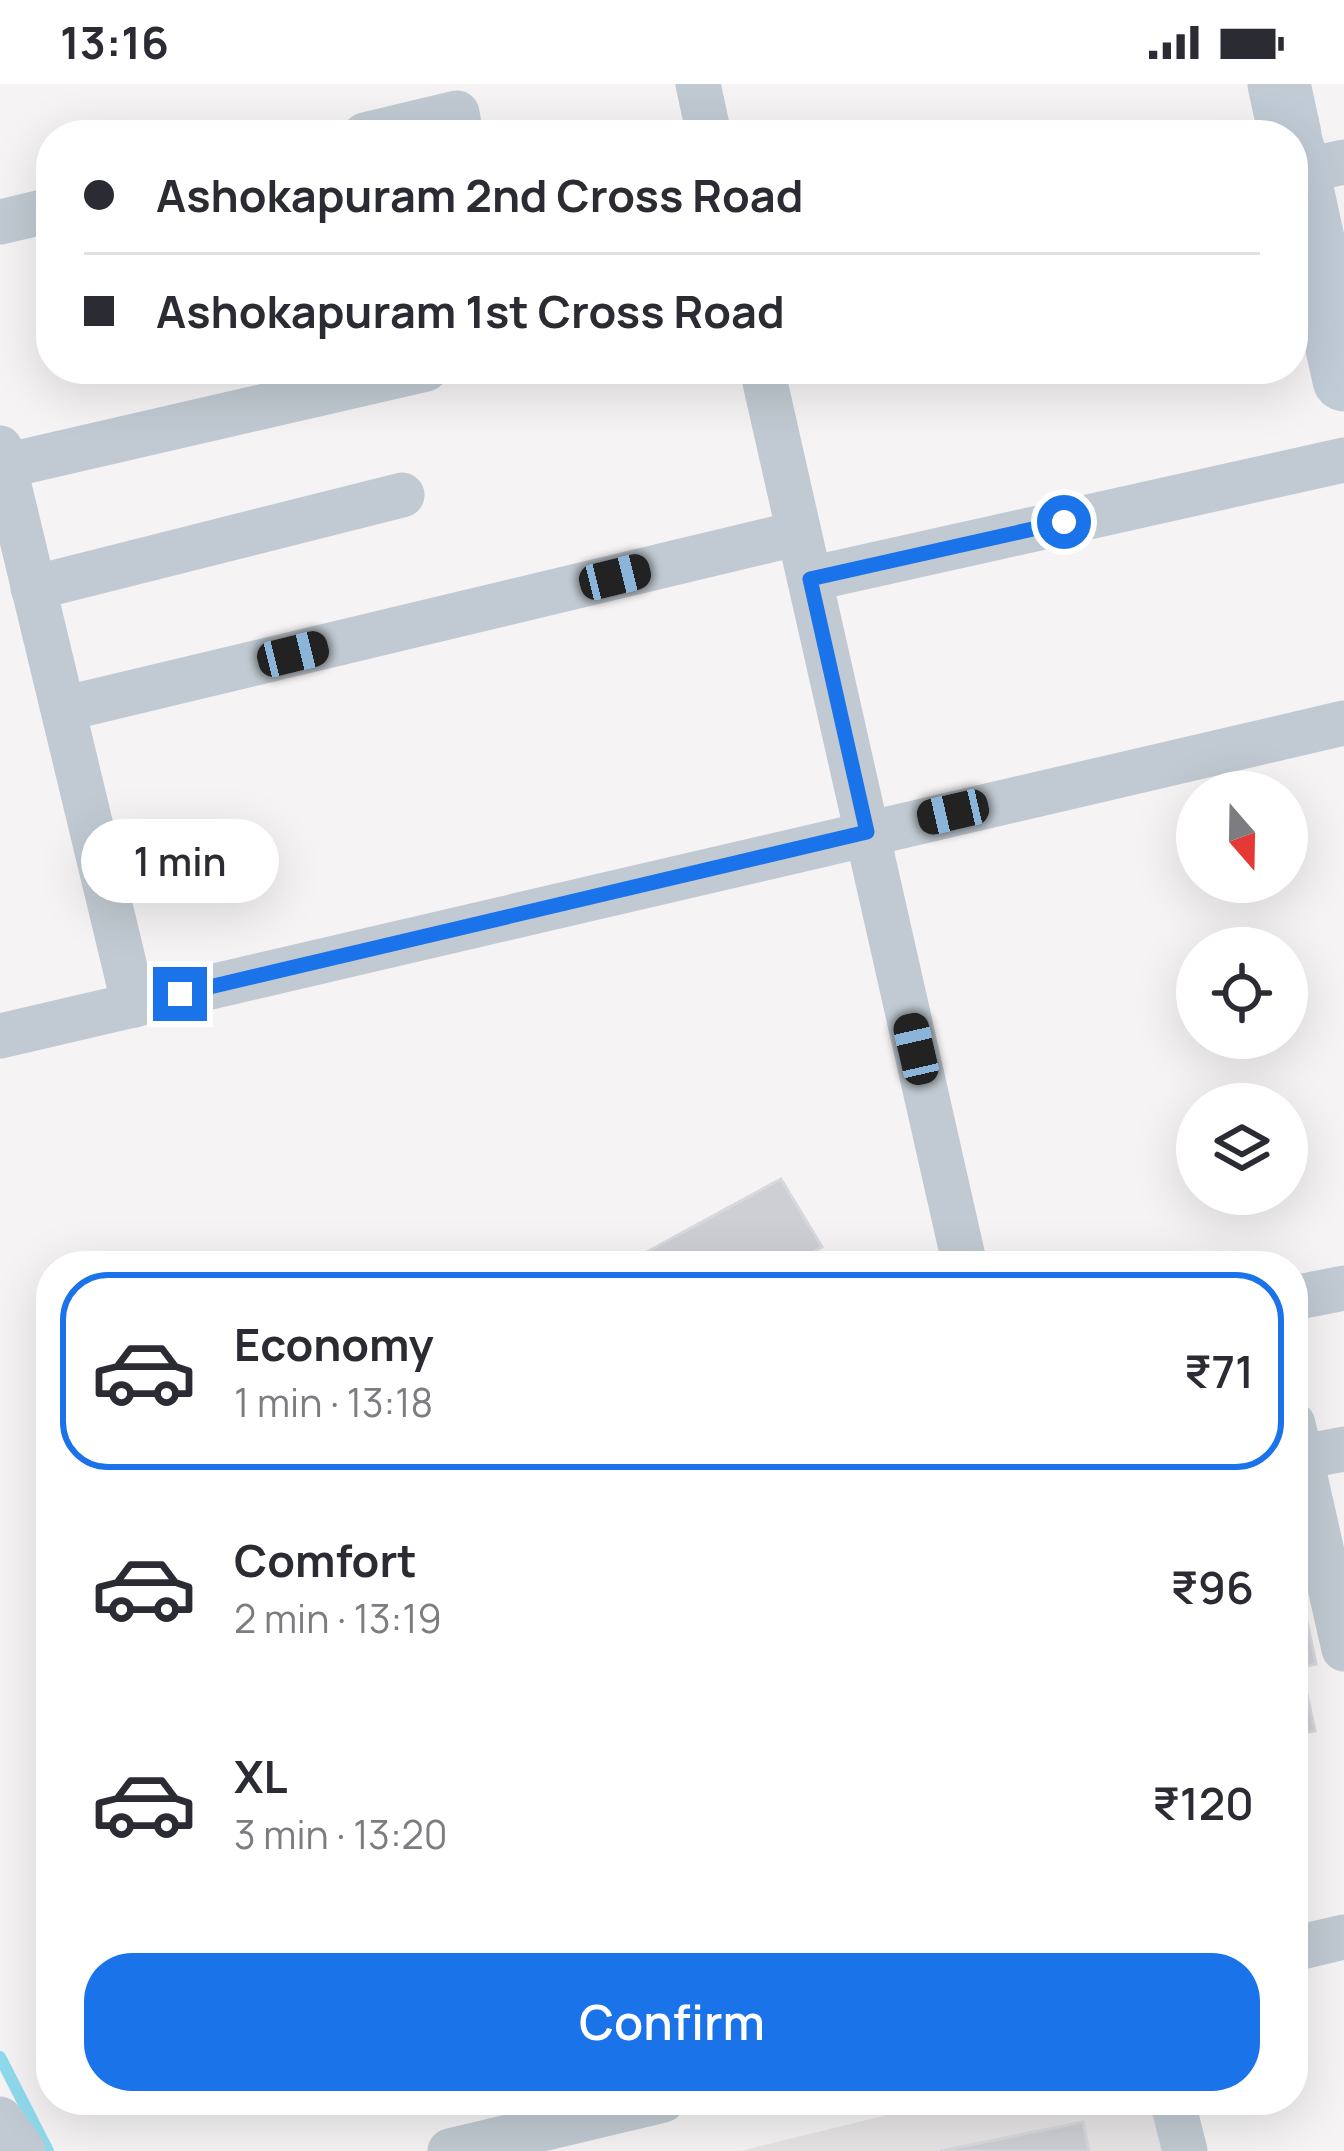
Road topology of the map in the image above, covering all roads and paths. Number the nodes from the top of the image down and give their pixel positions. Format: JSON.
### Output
{"nodes":[{"id":1,"x":698,"y":84,"type":"edge"},
{"id":2,"x":1279,"y":84,"type":"edge"},
{"id":3,"x":428,"y":120,"type":"edge"},
{"id":4,"x":458,"y":120,"type":"edge"},
{"id":5,"x":706,"y":120,"type":"edge"},
{"id":6,"x":1291,"y":120,"type":"edge"},
{"id":7,"x":1308,"y":180,"type":"edge"},
{"id":8,"x":36,"y":214,"type":"edge"},
{"id":9,"x":0,"y":222,"type":"edge"},
{"id":10,"x":1344,"y":380,"type":"edge"},
{"id":11,"x":354,"y":384,"type":"edge"},
{"id":12,"x":765,"y":384,"type":"edge"},
{"id":13,"x":2,"y":457,"type":"edge"},
{"id":14,"x":1344,"y":460,"type":"edge"},
{"id":15,"x":402,"y":495,"type":"dead end"},
{"id":16,"x":800,"y":533,"type":"junction"},
{"id":17,"x":810,"y":579,"type":"junction"},
{"id":18,"x":33,"y":588,"type":"junction"},
{"id":19,"x":63,"y":710,"type":"junction"},
{"id":20,"x":1344,"y":722,"type":"edge"},
{"id":21,"x":867,"y":832,"type":"junction"},
{"id":22,"x":134,"y":1005,"type":"junction"},
{"id":23,"x":0,"y":1036,"type":"edge"},
{"id":24,"x":962,"y":1251,"type":"edge"},
{"id":25,"x":1344,"y":1288,"type":"edge"},
{"id":26,"x":1308,"y":1295,"type":"edge"},
{"id":27,"x":1313,"y":1444,"type":"edge"},
{"id":28,"x":1344,"y":1649,"type":"edge"},
{"id":29,"x":1344,"y":1937,"type":"edge"},
{"id":30,"x":1308,"y":1945,"type":"edge"},
{"id":31,"x":600,"y":2115,"type":"edge"},
{"id":32,"x":1176,"y":2115,"type":"edge"},
{"id":33,"x":0,"y":2119,"type":"edge"},
{"id":34,"x":23,"y":2151,"type":"edge"},
{"id":35,"x":450,"y":2151,"type":"edge"},
{"id":36,"x":1185,"y":2151,"type":"edge"}],
"edges":[{"from":1,"to":5,"type":"street"},
{"from":2,"to":6,"type":"street"},
{"from":3,"to":4,"type":"street"},
{"from":7,"to":10,"type":"street"},
{"from":8,"to":9,"type":"street"},
{"from":11,"to":13,"type":"street"},
{"from":12,"to":16,"type":"street"},
{"from":13,"to":18,"type":"street"},
{"from":14,"to":17,"type":"street"},
{"from":15,"to":18,"type":"street"},
{"from":16,"to":17,"type":"street"},
{"from":16,"to":19,"type":"street"},
{"from":17,"to":21,"type":"street"},
{"from":18,"to":19,"type":"street"},
{"from":19,"to":22,"type":"street"},
{"from":20,"to":21,"type":"street"},
{"from":21,"to":22,"type":"street"},
{"from":21,"to":24,"type":"street"},
{"from":22,"to":23,"type":"street"},
{"from":25,"to":26,"type":"street"},
{"from":27,"to":28,"type":"street"},
{"from":29,"to":30,"type":"street"},
{"from":31,"to":35,"type":"street"},
{"from":32,"to":36,"type":"street"},
{"from":33,"to":34,"type":"street"}]}
